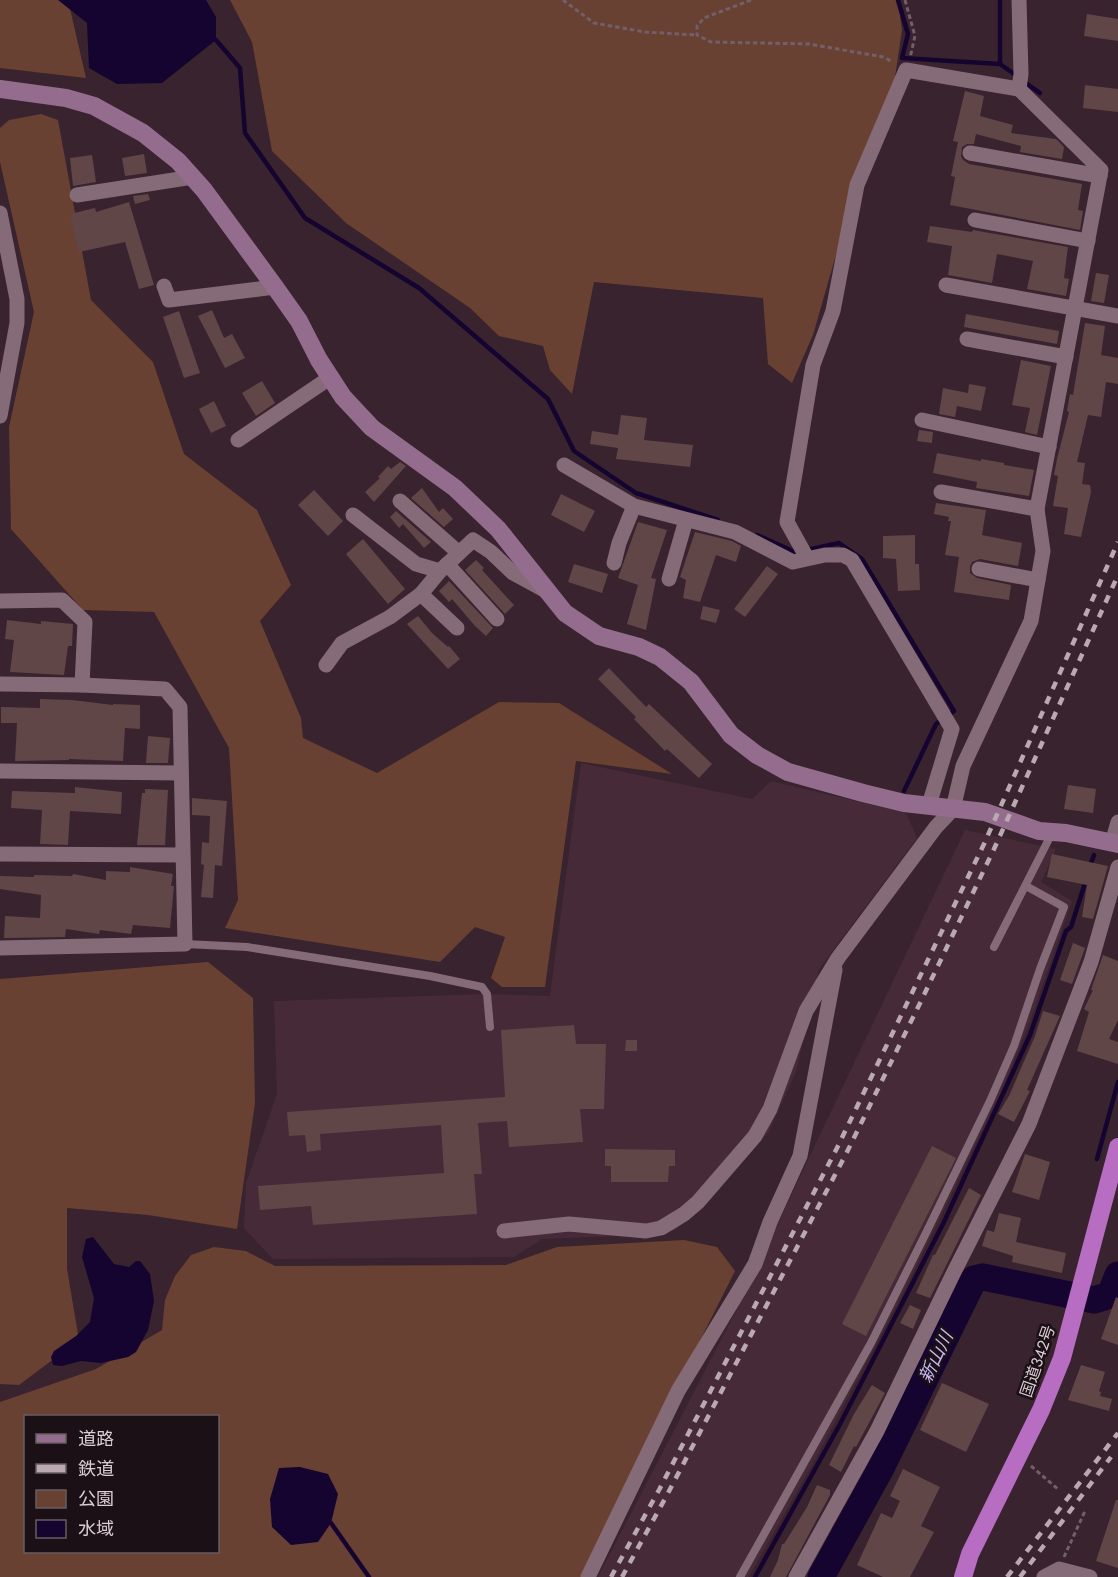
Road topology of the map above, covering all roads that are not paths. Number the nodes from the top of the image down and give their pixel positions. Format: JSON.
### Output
{"nodes":[{"id":1,"x":1019,"y":0,"type":"edge"},
{"id":2,"x":0,"y":89,"type":"edge"},
{"id":3,"x":1019,"y":89,"type":"junction"},
{"id":4,"x":970,"y":153,"type":"dead end"},
{"id":5,"x":1100,"y":176,"type":"junction"},
{"id":6,"x":193,"y":177,"type":"junction"},
{"id":7,"x":77,"y":195,"type":"dead end"},
{"id":8,"x":0,"y":213,"type":"edge"},
{"id":9,"x":975,"y":220,"type":"dead end"},
{"id":10,"x":1088,"y":240,"type":"junction"},
{"id":11,"x":5,"y":267,"type":"edge"},
{"id":12,"x":946,"y":285,"type":"dead end"},
{"id":13,"x":164,"y":286,"type":"dead end"},
{"id":14,"x":275,"y":287,"type":"junction"},
{"id":15,"x":1075,"y":310,"type":"junction"},
{"id":16,"x":1118,"y":316,"type":"edge"},
{"id":17,"x":967,"y":339,"type":"dead end"},
{"id":18,"x":5,"y":354,"type":"edge"},
{"id":19,"x":1066,"y":357,"type":"junction"},
{"id":20,"x":331,"y":377,"type":"junction"},
{"id":21,"x":0,"y":416,"type":"edge"},
{"id":22,"x":922,"y":420,"type":"dead end"},
{"id":23,"x":238,"y":440,"type":"dead end"},
{"id":24,"x":1049,"y":447,"type":"junction"},
{"id":25,"x":564,"y":465,"type":"dead end"},
{"id":26,"x":941,"y":492,"type":"dead end"},
{"id":27,"x":400,"y":501,"type":"dead end"},
{"id":28,"x":634,"y":506,"type":"junction"},
{"id":29,"x":1037,"y":509,"type":"junction"},
{"id":30,"x":353,"y":515,"type":"dead end"},
{"id":31,"x":686,"y":519,"type":"junction"},
{"id":32,"x":459,"y":553,"type":"junction"},
{"id":33,"x":807,"y":558,"type":"junction"},
{"id":34,"x":614,"y":563,"type":"dead end"},
{"id":35,"x":443,"y":568,"type":"junction"},
{"id":36,"x":979,"y":569,"type":"dead end"},
{"id":37,"x":669,"y":579,"type":"dead end"},
{"id":38,"x":1038,"y":580,"type":"junction"},
{"id":39,"x":548,"y":593,"type":"junction"},
{"id":40,"x":421,"y":594,"type":"junction"},
{"id":41,"x":0,"y":601,"type":"edge"},
{"id":42,"x":496,"y":619,"type":"dead end"},
{"id":43,"x":457,"y":628,"type":"dead end"},
{"id":44,"x":326,"y":665,"type":"dead end"},
{"id":45,"x":0,"y":684,"type":"edge"},
{"id":46,"x":82,"y":685,"type":"junction"},
{"id":47,"x":0,"y":771,"type":"edge"},
{"id":48,"x":181,"y":772,"type":"junction"},
{"id":49,"x":929,"y":806,"type":"junction"},
{"id":50,"x":953,"y":808,"type":"junction"},
{"id":51,"x":1118,"y":822,"type":"edge"},
{"id":52,"x":1052,"y":832,"type":"junction"},
{"id":53,"x":1115,"y":844,"type":"edge"},
{"id":54,"x":0,"y":854,"type":"edge"},
{"id":55,"x":182,"y":855,"type":"junction"},
{"id":56,"x":1118,"y":867,"type":"edge"},
{"id":57,"x":1026,"y":886,"type":"junction"},
{"id":58,"x":184,"y":944,"type":"junction"},
{"id":59,"x":994,"y":947,"type":"dead end"},
{"id":60,"x":0,"y":948,"type":"edge"},
{"id":61,"x":838,"y":958,"type":"junction"},
{"id":62,"x":490,"y":1027,"type":"dead end"},
{"id":63,"x":1118,"y":1147,"type":"edge"},
{"id":64,"x":504,"y":1230,"type":"dead end"},
{"id":65,"x":588,"y":1577,"type":"edge"},
{"id":66,"x":740,"y":1577,"type":"edge"},
{"id":67,"x":796,"y":1577,"type":"edge"},
{"id":68,"x":963,"y":1577,"type":"edge"},
{"id":69,"x":1044,"y":1577,"type":"edge"},
{"id":70,"x":1090,"y":1577,"type":"edge"}],
"edges":[{"from":1,"to":3,"type":"street"},
{"from":2,"to":6,"type":"street"},
{"from":3,"to":5,"type":"street"},
{"from":3,"to":33,"type":"street"},
{"from":4,"to":5,"type":"street"},
{"from":5,"to":10,"type":"street"},
{"from":6,"to":7,"type":"street"},
{"from":6,"to":14,"type":"street"},
{"from":8,"to":11,"type":"street"},
{"from":9,"to":10,"type":"street"},
{"from":10,"to":15,"type":"street"},
{"from":11,"to":18,"type":"street"},
{"from":12,"to":15,"type":"street"},
{"from":13,"to":14,"type":"street"},
{"from":14,"to":20,"type":"street"},
{"from":15,"to":16,"type":"street"},
{"from":15,"to":19,"type":"street"},
{"from":17,"to":19,"type":"street"},
{"from":18,"to":21,"type":"street"},
{"from":19,"to":24,"type":"street"},
{"from":20,"to":23,"type":"street"},
{"from":20,"to":39,"type":"street"},
{"from":22,"to":24,"type":"street"},
{"from":24,"to":29,"type":"street"},
{"from":25,"to":28,"type":"street"},
{"from":26,"to":29,"type":"street"},
{"from":27,"to":32,"type":"street"},
{"from":28,"to":31,"type":"street"},
{"from":28,"to":34,"type":"street"},
{"from":29,"to":38,"type":"street"},
{"from":30,"to":35,"type":"street"},
{"from":31,"to":33,"type":"street"},
{"from":31,"to":37,"type":"street"},
{"from":32,"to":35,"type":"street"},
{"from":32,"to":39,"type":"street"},
{"from":33,"to":49,"type":"street"},
{"from":35,"to":40,"type":"street"},
{"from":35,"to":42,"type":"street"},
{"from":36,"to":38,"type":"street"},
{"from":38,"to":50,"type":"street"},
{"from":39,"to":49,"type":"street"},
{"from":40,"to":43,"type":"street"},
{"from":40,"to":44,"type":"street"},
{"from":41,"to":46,"type":"street"},
{"from":45,"to":46,"type":"street"},
{"from":46,"to":48,"type":"street"},
{"from":47,"to":48,"type":"street"},
{"from":48,"to":55,"type":"street"},
{"from":49,"to":50,"type":"street"},
{"from":50,"to":52,"type":"street"},
{"from":50,"to":61,"type":"street"},
{"from":51,"to":53,"type":"street"},
{"from":52,"to":53,"type":"street"},
{"from":52,"to":57,"type":"lane"},
{"from":54,"to":55,"type":"street"},
{"from":55,"to":58,"type":"street"},
{"from":56,"to":67,"type":"street"},
{"from":57,"to":59,"type":"lane"},
{"from":57,"to":66,"type":"lane"},
{"from":58,"to":60,"type":"street"},
{"from":58,"to":62,"type":"lane"},
{"from":61,"to":64,"type":"street"},
{"from":61,"to":65,"type":"street"},
{"from":63,"to":68,"type":"highway","name":"国道342号"},
{"from":69,"to":70,"type":"street"}]}
